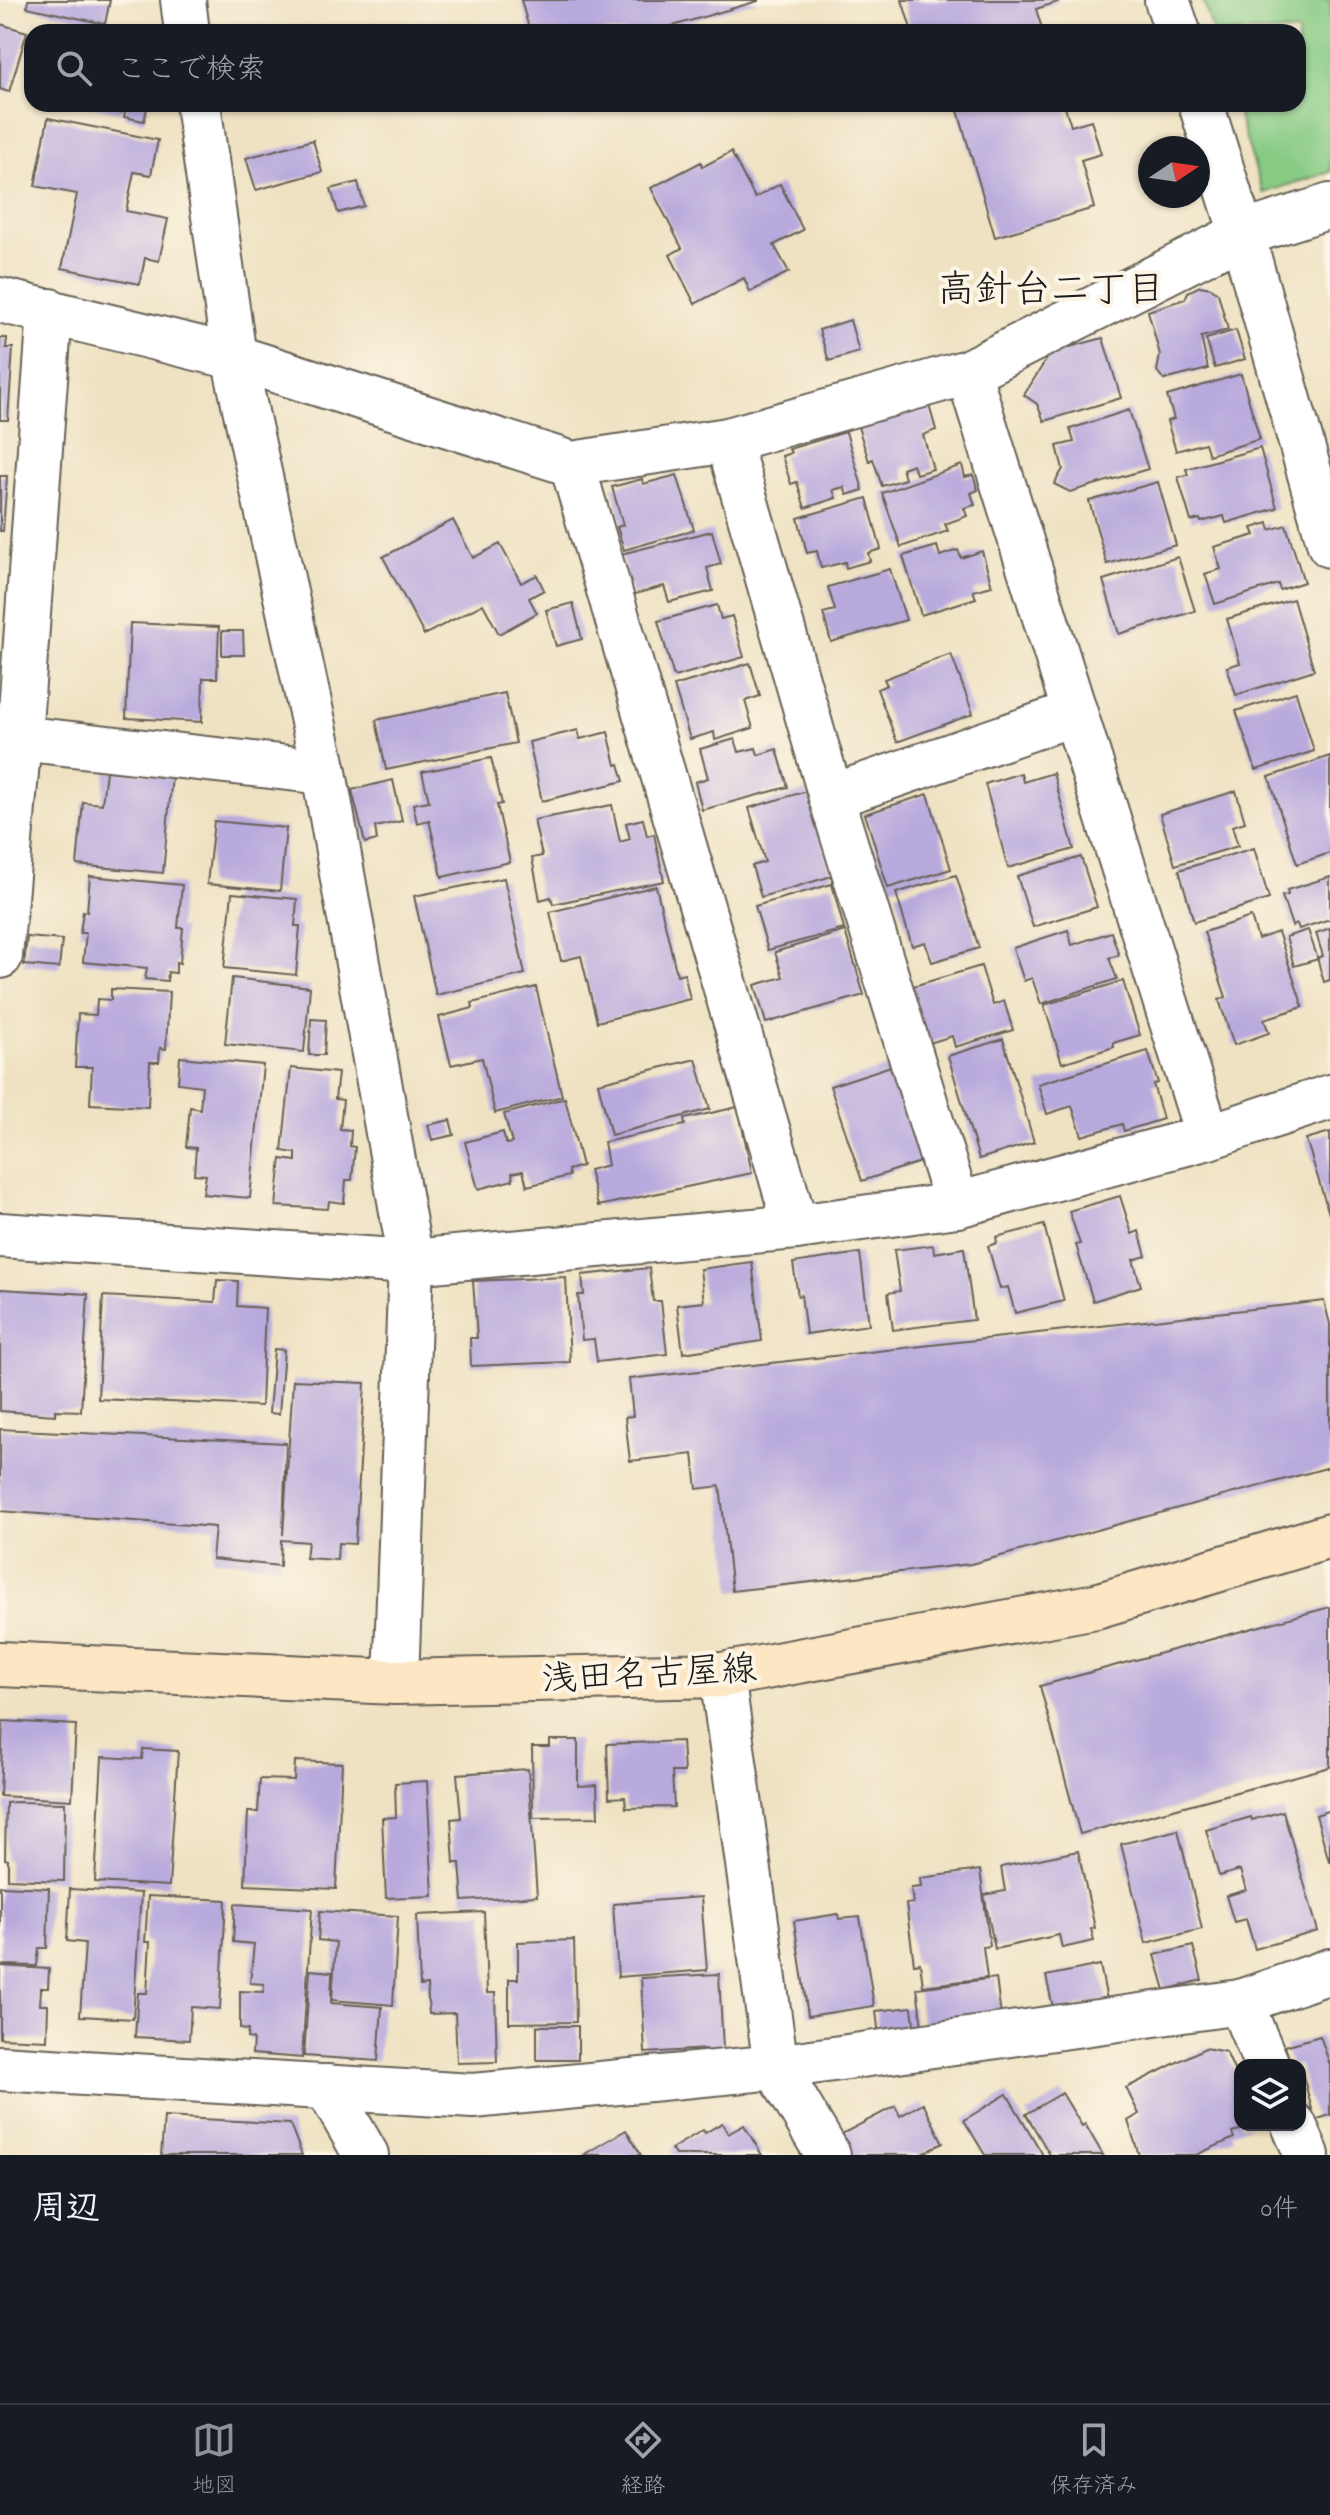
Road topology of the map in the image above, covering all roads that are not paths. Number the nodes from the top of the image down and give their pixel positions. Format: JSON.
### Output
{"nodes":[{"id":1,"x":183,"y":0,"type":"edge"},
{"id":2,"x":1167,"y":0,"type":"edge"},
{"id":3,"x":186,"y":24,"type":"edge"},
{"id":4,"x":1175,"y":24,"type":"edge"},
{"id":5,"x":199,"y":112,"type":"edge"},
{"id":6,"x":1204,"y":112,"type":"edge"},
{"id":7,"x":1330,"y":206,"type":"edge"},
{"id":8,"x":1242,"y":234,"type":"junction"},
{"id":9,"x":0,"y":300,"type":"edge"},
{"id":10,"x":50,"y":311,"type":"junction"},
{"id":11,"x":234,"y":357,"type":"junction"},
{"id":12,"x":968,"y":372,"type":"junction"},
{"id":13,"x":728,"y":440,"type":"junction"},
{"id":14,"x":572,"y":464,"type":"junction"},
{"id":15,"x":1330,"y":545,"type":"edge"},
{"id":16,"x":1075,"y":713,"type":"junction"},
{"id":17,"x":10,"y":737,"type":"edge"},
{"id":18,"x":324,"y":772,"type":"junction"},
{"id":19,"x":831,"y":797,"type":"junction"},
{"id":20,"x":0,"y":956,"type":"edge"},
{"id":21,"x":1330,"y":1097,"type":"edge"},
{"id":22,"x":1208,"y":1137,"type":"junction"},
{"id":23,"x":957,"y":1205,"type":"junction"},
{"id":24,"x":796,"y":1227,"type":"junction"},
{"id":25,"x":0,"y":1235,"type":"edge"},
{"id":26,"x":411,"y":1262,"type":"junction"},
{"id":27,"x":1330,"y":1536,"type":"edge"},
{"id":28,"x":0,"y":1664,"type":"edge"},
{"id":29,"x":722,"y":1675,"type":"junction"},
{"id":30,"x":396,"y":1682,"type":"junction"},
{"id":31,"x":1330,"y":1971,"type":"edge"},
{"id":32,"x":1240,"y":2002,"type":"junction"},
{"id":33,"x":1264,"y":2059,"type":"edge"},
{"id":34,"x":776,"y":2067,"type":"junction"},
{"id":35,"x":0,"y":2068,"type":"edge"},
{"id":36,"x":327,"y":2087,"type":"junction"},
{"id":37,"x":1297,"y":2131,"type":"edge"},
{"id":38,"x":366,"y":2155,"type":"edge"},
{"id":39,"x":828,"y":2155,"type":"edge"},
{"id":40,"x":1307,"y":2155,"type":"edge"}],
"edges":[{"from":1,"to":3,"type":"street"},
{"from":2,"to":4,"type":"street"},
{"from":5,"to":11,"type":"street"},
{"from":6,"to":8,"type":"street"},
{"from":7,"to":8,"type":"street"},
{"from":8,"to":12,"type":"street"},
{"from":8,"to":15,"type":"street"},
{"from":9,"to":10,"type":"street"},
{"from":10,"to":11,"type":"street"},
{"from":10,"to":17,"type":"street"},
{"from":11,"to":14,"type":"street"},
{"from":11,"to":18,"type":"street"},
{"from":12,"to":13,"type":"street"},
{"from":12,"to":16,"type":"street"},
{"from":13,"to":14,"type":"street"},
{"from":13,"to":19,"type":"street"},
{"from":14,"to":24,"type":"street"},
{"from":16,"to":19,"type":"street"},
{"from":16,"to":22,"type":"street"},
{"from":17,"to":18,"type":"street"},
{"from":17,"to":20,"type":"street"},
{"from":18,"to":26,"type":"street"},
{"from":19,"to":23,"type":"street"},
{"from":21,"to":22,"type":"street"},
{"from":22,"to":23,"type":"street"},
{"from":23,"to":24,"type":"street"},
{"from":24,"to":26,"type":"street"},
{"from":25,"to":26,"type":"street"},
{"from":26,"to":30,"type":"street"},
{"from":27,"to":29,"type":"main road","name":"浅田名古屋線"},
{"from":28,"to":30,"type":"main road","name":"浅田名古屋線"},
{"from":29,"to":30,"type":"main road","name":"浅田名古屋線"},
{"from":29,"to":34,"type":"street"},
{"from":31,"to":32,"type":"street"},
{"from":32,"to":33,"type":"street"},
{"from":32,"to":34,"type":"street"},
{"from":34,"to":36,"type":"street"},
{"from":34,"to":39,"type":"street"},
{"from":35,"to":36,"type":"street"},
{"from":36,"to":38,"type":"street"},
{"from":37,"to":40,"type":"street"}]}
